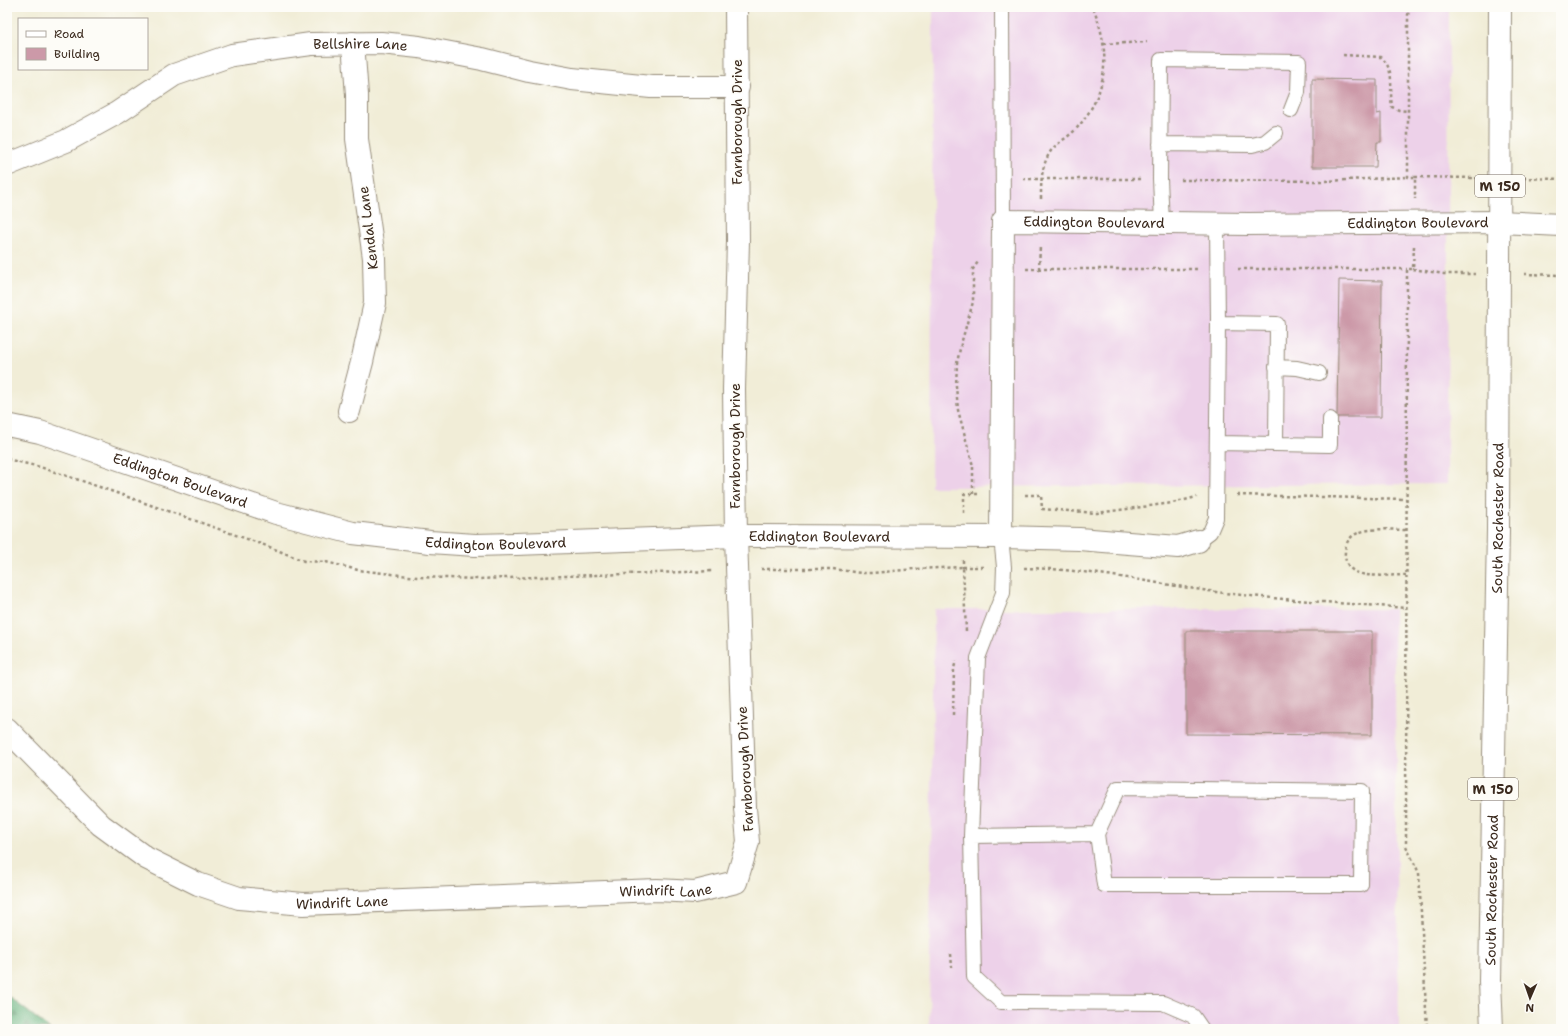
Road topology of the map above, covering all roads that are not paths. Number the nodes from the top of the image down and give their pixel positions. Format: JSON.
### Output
{"nodes":[{"id":1,"x":736,"y":7,"type":"edge"},
{"id":2,"x":1002,"y":7,"type":"edge"},
{"id":3,"x":1500,"y":7,"type":"edge"},
{"id":4,"x":353,"y":43,"type":"junction"},
{"id":5,"x":738,"y":87,"type":"junction"},
{"id":6,"x":1291,"y":110,"type":"dead end"},
{"id":7,"x":1276,"y":133,"type":"dead end"},
{"id":8,"x":1160,"y":144,"type":"junction"},
{"id":9,"x":7,"y":165,"type":"edge"},
{"id":10,"x":1003,"y":221,"type":"junction"},
{"id":11,"x":1500,"y":222,"type":"junction"},
{"id":12,"x":1162,"y":223,"type":"junction"},
{"id":13,"x":1217,"y":224,"type":"junction"},
{"id":14,"x":1561,"y":225,"type":"edge"},
{"id":15,"x":1218,"y":323,"type":"junction"},
{"id":16,"x":1276,"y":367,"type":"junction"},
{"id":17,"x":1319,"y":373,"type":"dead end"},
{"id":18,"x":349,"y":411,"type":"dead end"},
{"id":19,"x":1330,"y":419,"type":"dead end"},
{"id":20,"x":7,"y":425,"type":"edge"},
{"id":21,"x":1217,"y":443,"type":"junction"},
{"id":22,"x":1276,"y":444,"type":"junction"},
{"id":23,"x":736,"y":536,"type":"junction"},
{"id":24,"x":1001,"y":537,"type":"junction"},
{"id":25,"x":1198,"y":541,"type":"joint"},
{"id":26,"x":7,"y":729,"type":"edge"},
{"id":27,"x":1097,"y":834,"type":"junction"},
{"id":28,"x":971,"y":836,"type":"junction"},
{"id":29,"x":736,"y":882,"type":"joint"},
{"id":30,"x":1202,"y":1029,"type":"edge"},
{"id":31,"x":1492,"y":1029,"type":"edge"}],
"edges":[{"from":1,"to":5,"type":"street","name":"Farnborough Drive"},
{"from":2,"to":10,"type":"lane"},
{"from":3,"to":11,"type":"street","name":"South Rochester Road","number":"M 150"},
{"from":4,"to":5,"type":"street","name":"Bellshire Lane"},
{"from":4,"to":9,"type":"street","name":"Bellshire Lane"},
{"from":4,"to":18,"type":"street","name":"Kendal Lane"},
{"from":5,"to":23,"type":"street","name":"Farnborough Drive"},
{"from":6,"to":8,"type":"lane"},
{"from":7,"to":8,"type":"lane"},
{"from":8,"to":12,"type":"lane"},
{"from":10,"to":12,"type":"street","name":"Eddington Boulevard"},
{"from":10,"to":24,"type":"street","name":"Eddington Boulevard"},
{"from":11,"to":13,"type":"street","name":"Eddington Boulevard"},
{"from":11,"to":14,"type":"street","name":"Eddington Boulevard"},
{"from":11,"to":31,"type":"street","name":"South Rochester Road","number":"M 150"},
{"from":12,"to":13,"type":"street","name":"Eddington Boulevard"},
{"from":13,"to":15,"type":"lane"},
{"from":15,"to":16,"type":"lane"},
{"from":15,"to":21,"type":"lane"},
{"from":16,"to":17,"type":"lane"},
{"from":16,"to":22,"type":"lane"},
{"from":19,"to":22,"type":"lane"},
{"from":20,"to":23,"type":"street","name":"Eddington Boulevard"},
{"from":21,"to":22,"type":"lane"},
{"from":21,"to":25,"type":"lane"},
{"from":23,"to":24,"type":"street","name":"Eddington Boulevard"},
{"from":23,"to":29,"type":"street","name":"Farnborough Drive"},
{"from":24,"to":25,"type":"street","name":"Eddington Boulevard"},
{"from":24,"to":28,"type":"lane"},
{"from":26,"to":29,"type":"street","name":"Windrift Lane"},
{"from":27,"to":27,"type":"lane"},
{"from":27,"to":28,"type":"lane"},
{"from":28,"to":30,"type":"lane"}]}
